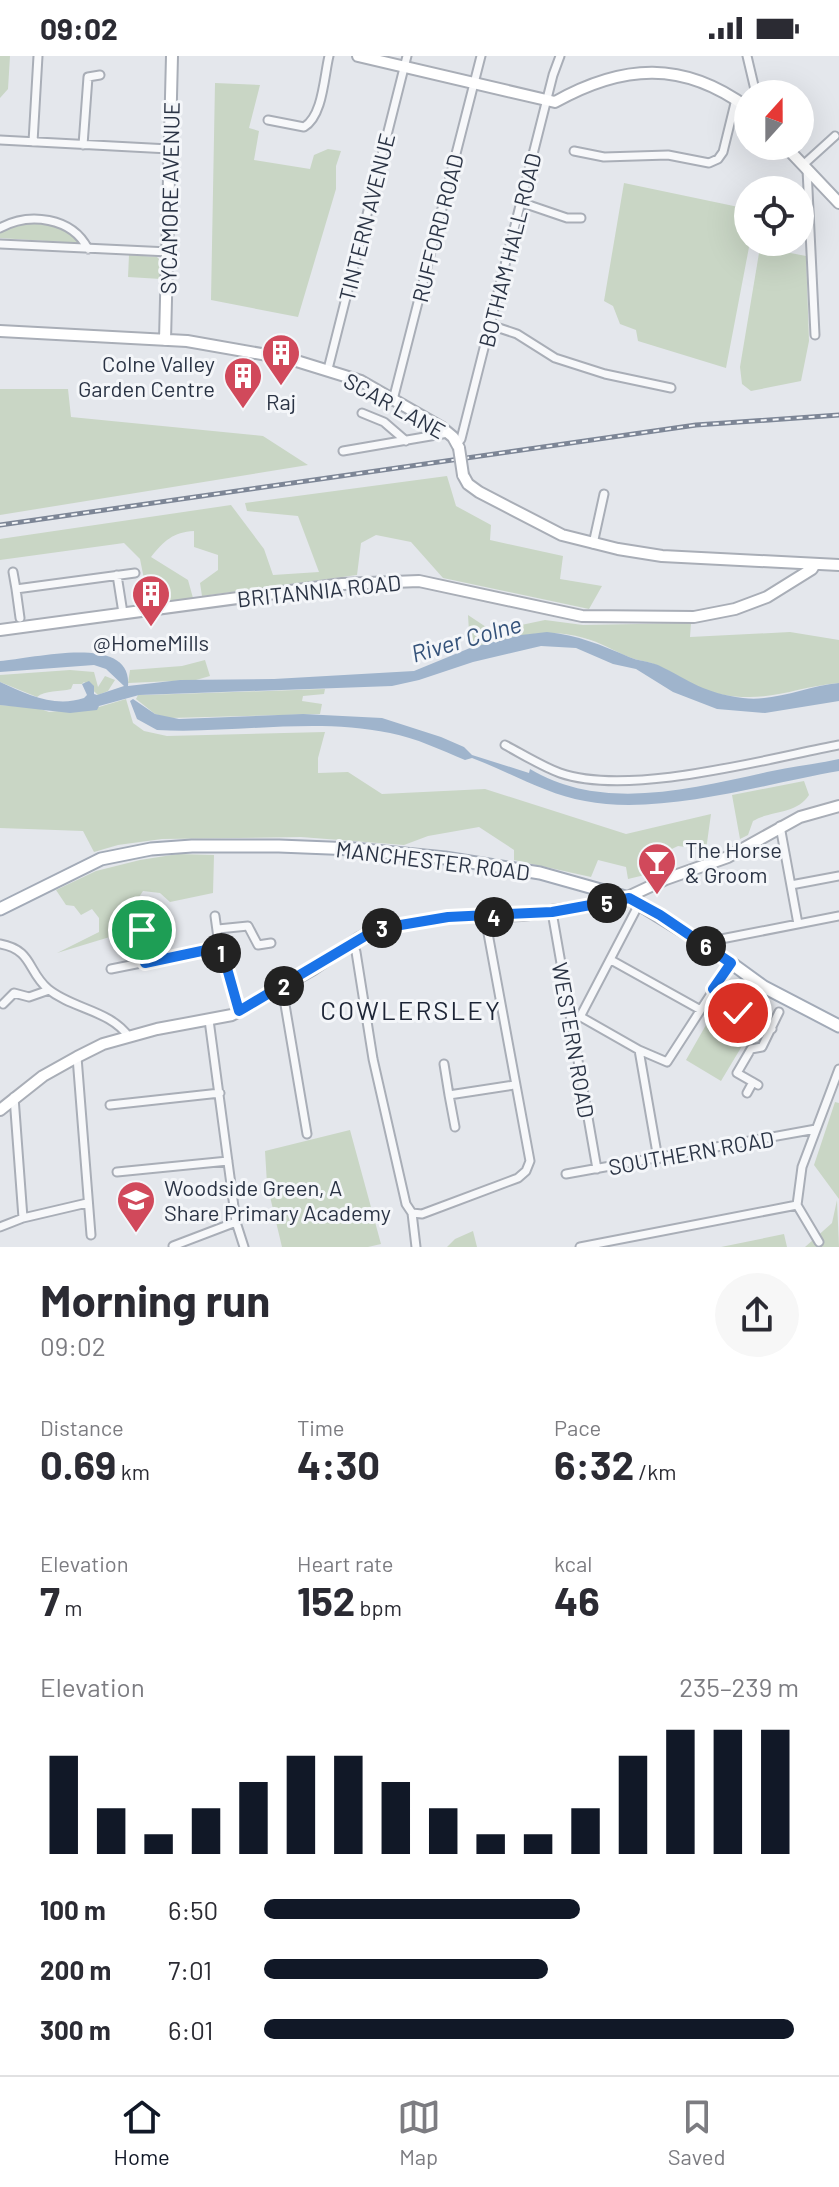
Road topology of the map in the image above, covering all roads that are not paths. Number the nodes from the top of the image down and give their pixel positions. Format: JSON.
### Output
{"nodes":[{"id":1,"x":38,"y":56,"type":"edge"},
{"id":2,"x":172,"y":56,"type":"edge"},
{"id":3,"x":329,"y":56,"type":"edge"},
{"id":4,"x":362,"y":56,"type":"edge"},
{"id":5,"x":481,"y":56,"type":"edge"},
{"id":6,"x":560,"y":56,"type":"edge"},
{"id":7,"x":747,"y":56,"type":"edge"},
{"id":8,"x":406,"y":61,"type":"edge"},
{"id":9,"x":100,"y":75,"type":"dead end"},
{"id":10,"x":753,"y":80,"type":"edge"},
{"id":11,"x":474,"y":83,"type":"junction"},
{"id":12,"x":734,"y":98,"type":"edge"},
{"id":13,"x":547,"y":100,"type":"junction"},
{"id":14,"x":734,"y":107,"type":"edge"},
{"id":15,"x":268,"y":120,"type":"dead end"},
{"id":16,"x":835,"y":136,"type":"dead end"},
{"id":17,"x":0,"y":140,"type":"edge"},
{"id":18,"x":33,"y":142,"type":"junction"},
{"id":19,"x":83,"y":145,"type":"junction"},
{"id":20,"x":169,"y":149,"type":"junction"},
{"id":21,"x":574,"y":151,"type":"dead end"},
{"id":22,"x":798,"y":160,"type":"edge"},
{"id":23,"x":805,"y":167,"type":"junction"},
{"id":24,"x":520,"y":202,"type":"junction"},
{"id":25,"x":839,"y":203,"type":"edge"},
{"id":26,"x":581,"y":218,"type":"dead end"},
{"id":27,"x":0,"y":228,"type":"edge"},
{"id":28,"x":0,"y":244,"type":"edge"},
{"id":29,"x":88,"y":249,"type":"junction"},
{"id":30,"x":169,"y":252,"type":"junction"},
{"id":31,"x":490,"y":325,"type":"junction"},
{"id":32,"x":0,"y":331,"type":"edge"},
{"id":33,"x":815,"y":335,"type":"dead end"},
{"id":34,"x":165,"y":340,"type":"junction"},
{"id":35,"x":328,"y":369,"type":"junction"},
{"id":36,"x":671,"y":388,"type":"dead end"},
{"id":37,"x":393,"y":400,"type":"junction"},
{"id":38,"x":362,"y":413,"type":"dead end"},
{"id":39,"x":448,"y":433,"type":"junction"},
{"id":40,"x":406,"y":441,"type":"junction"},
{"id":41,"x":458,"y":446,"type":"junction"},
{"id":42,"x":343,"y":451,"type":"dead end"},
{"id":43,"x":604,"y":494,"type":"dead end"},
{"id":44,"x":593,"y":544,"type":"junction"},
{"id":45,"x":815,"y":564,"type":"junction"},
{"id":46,"x":839,"y":565,"type":"edge"},
{"id":47,"x":13,"y":572,"type":"dead end"},
{"id":48,"x":135,"y":573,"type":"dead end"},
{"id":49,"x":117,"y":575,"type":"junction"},
{"id":50,"x":16,"y":589,"type":"junction"},
{"id":51,"x":123,"y":613,"type":"junction"},
{"id":52,"x":20,"y":618,"type":"dead end"},
{"id":53,"x":0,"y":630,"type":"edge"},
{"id":54,"x":505,"y":745,"type":"dead end"},
{"id":55,"x":839,"y":745,"type":"edge"},
{"id":56,"x":839,"y":806,"type":"edge"},
{"id":57,"x":780,"y":826,"type":"junction"},
{"id":58,"x":839,"y":876,"type":"edge"},
{"id":59,"x":791,"y":885,"type":"junction"},
{"id":60,"x":634,"y":901,"type":"junction"},
{"id":61,"x":0,"y":909,"type":"edge"},
{"id":62,"x":552,"y":912,"type":"junction"},
{"id":63,"x":215,"y":916,"type":"dead end"},
{"id":64,"x":839,"y":916,"type":"edge"},
{"id":65,"x":485,"y":917,"type":"junction"},
{"id":66,"x":798,"y":924,"type":"junction"},
{"id":67,"x":148,"y":925,"type":"dead end"},
{"id":68,"x":218,"y":929,"type":"junction"},
{"id":69,"x":271,"y":943,"type":"dead end"},
{"id":70,"x":0,"y":944,"type":"edge"},
{"id":71,"x":352,"y":944,"type":"junction"},
{"id":72,"x":709,"y":947,"type":"junction"},
{"id":73,"x":215,"y":950,"type":"junction"},
{"id":74,"x":611,"y":960,"type":"junction"},
{"id":75,"x":145,"y":963,"type":"junction"},
{"id":76,"x":731,"y":963,"type":"junction"},
{"id":77,"x":111,"y":969,"type":"dead end"},
{"id":78,"x":282,"y":987,"type":"junction"},
{"id":79,"x":713,"y":989,"type":"junction"},
{"id":80,"x":49,"y":990,"type":"junction"},
{"id":81,"x":3,"y":1004,"type":"dead end"},
{"id":82,"x":699,"y":1009,"type":"junction"},
{"id":83,"x":239,"y":1011,"type":"junction"},
{"id":84,"x":779,"y":1012,"type":"dead end"},
{"id":85,"x":581,"y":1017,"type":"junction"},
{"id":86,"x":209,"y":1020,"type":"junction"},
{"id":87,"x":570,"y":1021,"type":"junction"},
{"id":88,"x":839,"y":1026,"type":"edge"},
{"id":89,"x":772,"y":1029,"type":"junction"},
{"id":90,"x":129,"y":1037,"type":"junction"},
{"id":91,"x":639,"y":1050,"type":"junction"},
{"id":92,"x":77,"y":1057,"type":"junction"},
{"id":93,"x":444,"y":1064,"type":"dead end"},
{"id":94,"x":839,"y":1069,"type":"edge"},
{"id":95,"x":514,"y":1085,"type":"junction"},
{"id":96,"x":835,"y":1091,"type":"edge"},
{"id":97,"x":220,"y":1093,"type":"junction"},
{"id":98,"x":747,"y":1093,"type":"dead end"},
{"id":99,"x":449,"y":1095,"type":"junction"},
{"id":100,"x":14,"y":1097,"type":"junction"},
{"id":101,"x":110,"y":1105,"type":"dead end"},
{"id":102,"x":0,"y":1110,"type":"edge"},
{"id":103,"x":455,"y":1127,"type":"dead end"},
{"id":104,"x":816,"y":1129,"type":"junction"},
{"id":105,"x":307,"y":1134,"type":"dead end"},
{"id":106,"x":658,"y":1159,"type":"junction"},
{"id":107,"x":228,"y":1161,"type":"junction"},
{"id":108,"x":597,"y":1169,"type":"junction"},
{"id":109,"x":117,"y":1172,"type":"dead end"},
{"id":110,"x":566,"y":1174,"type":"dead end"},
{"id":111,"x":87,"y":1203,"type":"junction"},
{"id":112,"x":797,"y":1205,"type":"junction"},
{"id":113,"x":412,"y":1213,"type":"junction"},
{"id":114,"x":23,"y":1218,"type":"junction"},
{"id":115,"x":236,"y":1222,"type":"junction"},
{"id":116,"x":0,"y":1227,"type":"edge"},
{"id":117,"x":91,"y":1235,"type":"dead end"},
{"id":118,"x":819,"y":1242,"type":"dead end"},
{"id":119,"x":173,"y":1246,"type":"edge"},
{"id":120,"x":244,"y":1247,"type":"edge"},
{"id":121,"x":416,"y":1247,"type":"edge"},
{"id":122,"x":580,"y":1247,"type":"edge"}],
"edges":[{"from":1,"to":18,"type":"street"},
{"from":2,"to":20,"type":"street","name":"SYCAMORE AVENUE"},
{"from":3,"to":15,"type":"street"},
{"from":4,"to":8,"type":"street"},
{"from":5,"to":11,"type":"street","name":"RUFFORD ROAD"},
{"from":6,"to":13,"type":"street","name":"BOTHAM HALL ROAD"},
{"from":7,"to":10,"type":"street"},
{"from":8,"to":11,"type":"street"},
{"from":8,"to":35,"type":"street","name":"TINTERN AVENUE"},
{"from":9,"to":19,"type":"street"},
{"from":11,"to":13,"type":"street"},
{"from":11,"to":37,"type":"street","name":"RUFFORD ROAD"},
{"from":12,"to":13,"type":"street"},
{"from":13,"to":24,"type":"street","name":"BOTHAM HALL ROAD"},
{"from":14,"to":21,"type":"street"},
{"from":16,"to":23,"type":"street"},
{"from":17,"to":18,"type":"street"},
{"from":18,"to":19,"type":"street"},
{"from":19,"to":20,"type":"street"},
{"from":20,"to":30,"type":"street","name":"SYCAMORE AVENUE"},
{"from":22,"to":23,"type":"street"},
{"from":23,"to":25,"type":"street"},
{"from":23,"to":33,"type":"street"},
{"from":24,"to":26,"type":"street"},
{"from":24,"to":31,"type":"street","name":"BOTHAM HALL ROAD"},
{"from":27,"to":29,"type":"street"},
{"from":28,"to":29,"type":"street"},
{"from":29,"to":30,"type":"street"},
{"from":30,"to":34,"type":"street","name":"SYCAMORE AVENUE"},
{"from":31,"to":36,"type":"street"},
{"from":31,"to":41,"type":"street","name":"BOTHAM HALL ROAD"},
{"from":32,"to":34,"type":"street","name":"SCAR LANE"},
{"from":34,"to":35,"type":"street","name":"SCAR LANE"},
{"from":35,"to":37,"type":"street","name":"SCAR LANE"},
{"from":37,"to":39,"type":"street","name":"SCAR LANE"},
{"from":38,"to":40,"type":"street"},
{"from":39,"to":40,"type":"street"},
{"from":39,"to":41,"type":"street","name":"SCAR LANE"},
{"from":40,"to":42,"type":"street"},
{"from":41,"to":44,"type":"street","name":"SCAR LANE","bridge":true},
{"from":43,"to":44,"type":"street"},
{"from":44,"to":45,"type":"street","name":"SCAR LANE"},
{"from":45,"to":46,"type":"street","name":"SCAR LANE"},
{"from":45,"to":51,"type":"street","name":"BRITANNIA ROAD"},
{"from":47,"to":50,"type":"street"},
{"from":48,"to":49,"type":"street"},
{"from":49,"to":50,"type":"street"},
{"from":49,"to":51,"type":"street"},
{"from":50,"to":52,"type":"street"},
{"from":51,"to":53,"type":"street","name":"BRITANNIA ROAD"},
{"from":54,"to":55,"type":"street"},
{"from":56,"to":57,"type":"street"},
{"from":57,"to":59,"type":"street"},
{"from":57,"to":60,"type":"street"},
{"from":58,"to":59,"type":"street"},
{"from":59,"to":66,"type":"street"},
{"from":60,"to":61,"type":"main road","name":"MANCHESTER ROAD"},
{"from":60,"to":62,"type":"street"},
{"from":60,"to":72,"type":"main road","name":"MANCHESTER ROAD"},
{"from":60,"to":74,"type":"street"},
{"from":62,"to":65,"type":"street"},
{"from":62,"to":87,"type":"street","name":"WESTERN ROAD"},
{"from":63,"to":68,"type":"street"},
{"from":64,"to":66,"type":"street"},
{"from":65,"to":71,"type":"street"},
{"from":65,"to":95,"type":"street"},
{"from":66,"to":72,"type":"street"},
{"from":67,"to":75,"type":"street"},
{"from":68,"to":69,"type":"street"},
{"from":68,"to":73,"type":"street"},
{"from":70,"to":80,"type":"street"},
{"from":71,"to":78,"type":"street"},
{"from":71,"to":113,"type":"street"},
{"from":72,"to":76,"type":"main road","name":"MANCHESTER ROAD"},
{"from":73,"to":75,"type":"street"},
{"from":73,"to":83,"type":"street"},
{"from":74,"to":82,"type":"street"},
{"from":74,"to":85,"type":"street"},
{"from":75,"to":77,"type":"street"},
{"from":76,"to":79,"type":"street"},
{"from":76,"to":88,"type":"main road","name":"MANCHESTER ROAD"},
{"from":78,"to":83,"type":"street"},
{"from":78,"to":105,"type":"street"},
{"from":79,"to":82,"type":"street"},
{"from":79,"to":89,"type":"street"},
{"from":80,"to":81,"type":"street"},
{"from":80,"to":90,"type":"street"},
{"from":82,"to":91,"type":"street"},
{"from":83,"to":86,"type":"street"},
{"from":84,"to":89,"type":"street"},
{"from":85,"to":87,"type":"street"},
{"from":85,"to":91,"type":"street"},
{"from":86,"to":90,"type":"street"},
{"from":86,"to":97,"type":"street"},
{"from":87,"to":108,"type":"street","name":"WESTERN ROAD"},
{"from":89,"to":98,"type":"street"},
{"from":90,"to":92,"type":"street"},
{"from":91,"to":106,"type":"street"},
{"from":92,"to":100,"type":"street"},
{"from":92,"to":111,"type":"street"},
{"from":93,"to":99,"type":"street"},
{"from":94,"to":96,"type":"street"},
{"from":95,"to":99,"type":"street"},
{"from":95,"to":113,"type":"street"},
{"from":96,"to":104,"type":"street"},
{"from":97,"to":101,"type":"street"},
{"from":97,"to":107,"type":"street"},
{"from":99,"to":103,"type":"street"},
{"from":100,"to":102,"type":"street"},
{"from":100,"to":114,"type":"street"},
{"from":104,"to":106,"type":"street","name":"SOUTHERN ROAD"},
{"from":104,"to":112,"type":"street"},
{"from":106,"to":108,"type":"street","name":"SOUTHERN ROAD"},
{"from":107,"to":109,"type":"street"},
{"from":107,"to":115,"type":"street"},
{"from":108,"to":110,"type":"street","name":"SOUTHERN ROAD"},
{"from":111,"to":114,"type":"street"},
{"from":111,"to":117,"type":"street"},
{"from":112,"to":118,"type":"street"},
{"from":112,"to":122,"type":"street"},
{"from":113,"to":121,"type":"street"},
{"from":114,"to":116,"type":"street"},
{"from":115,"to":119,"type":"street"},
{"from":115,"to":120,"type":"street"}]}
